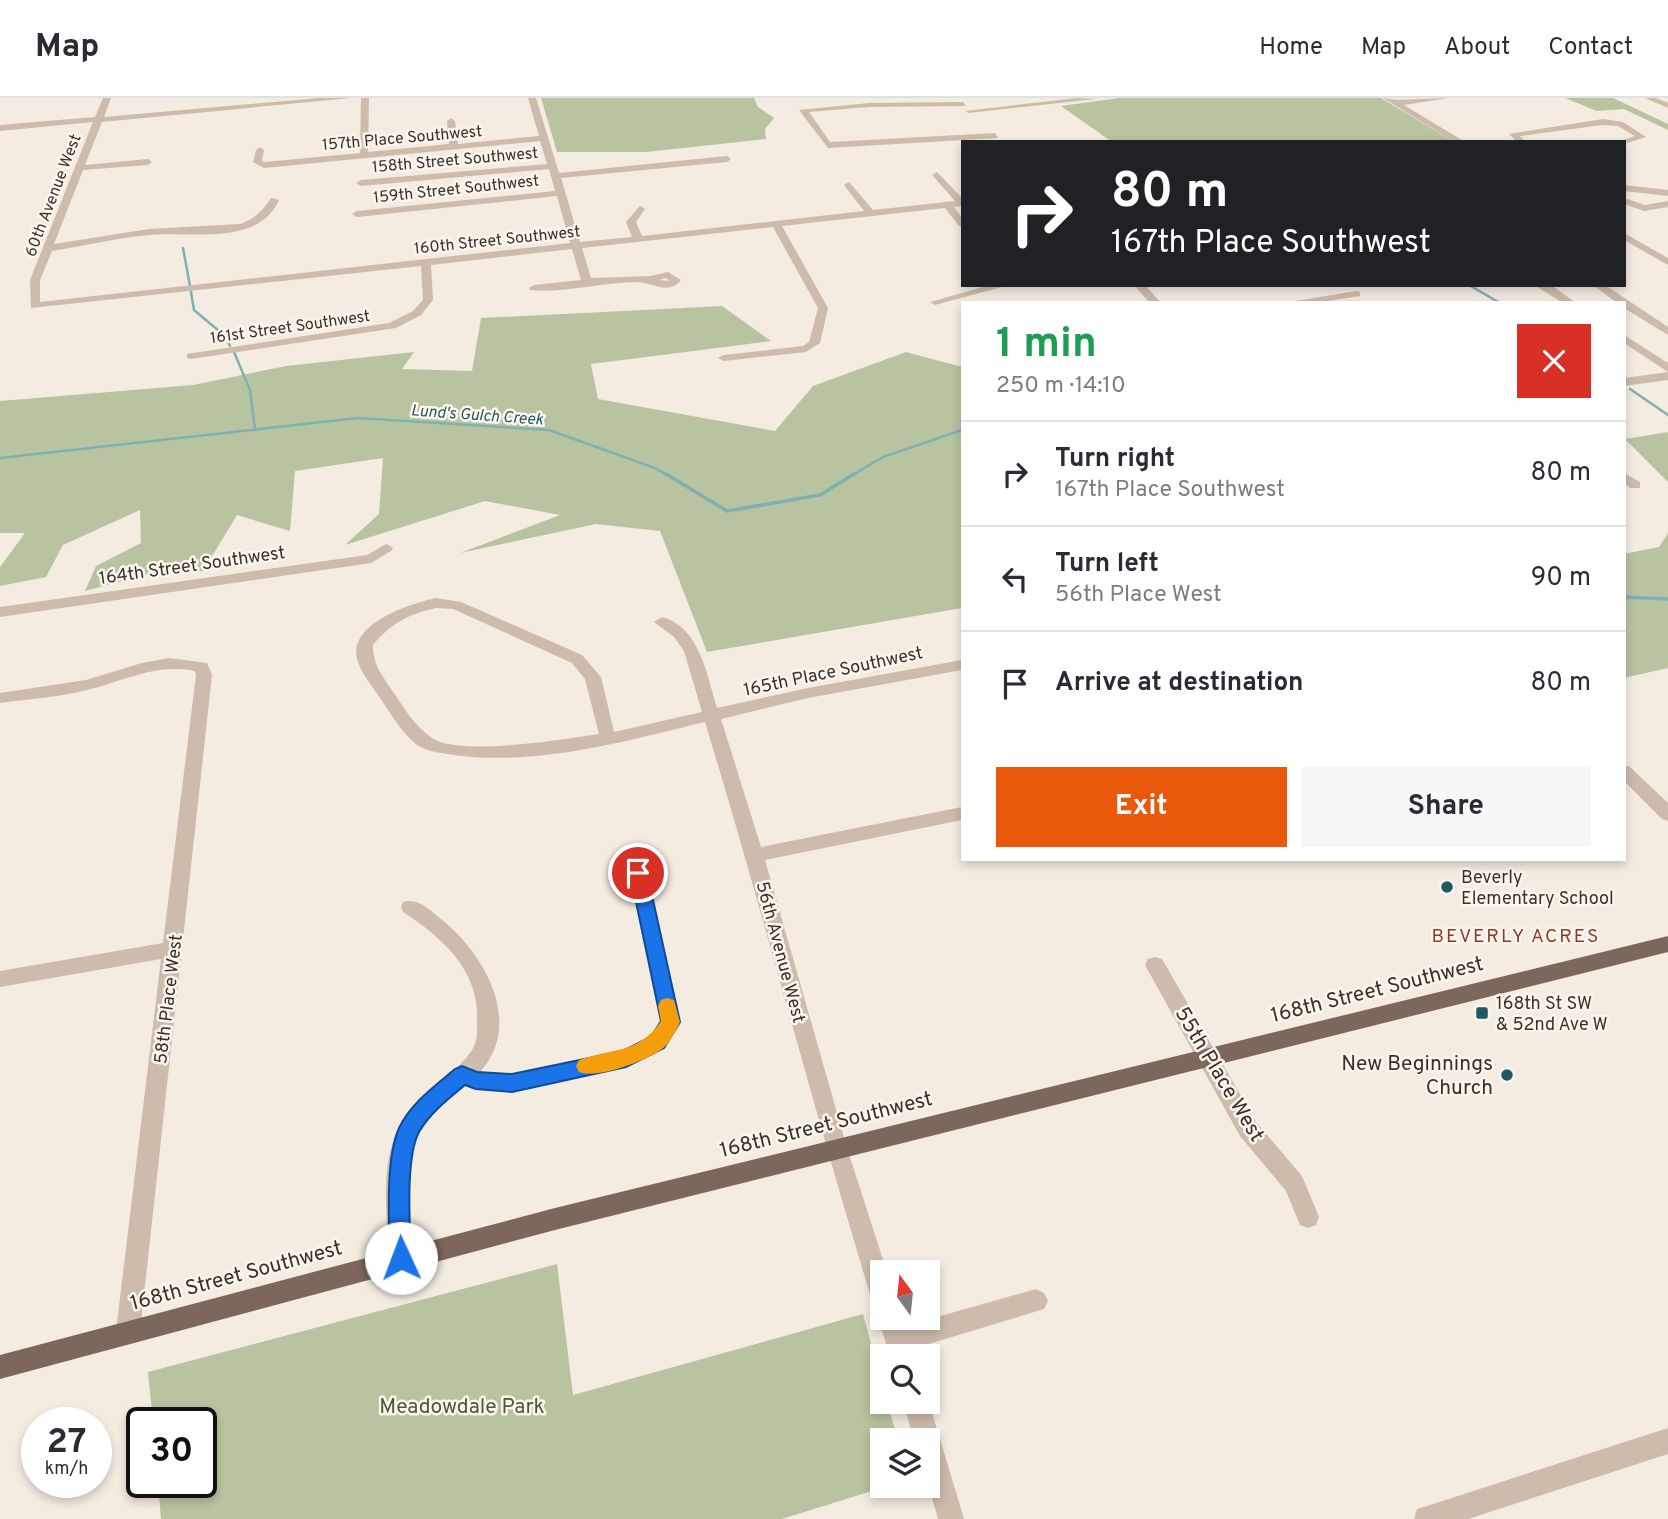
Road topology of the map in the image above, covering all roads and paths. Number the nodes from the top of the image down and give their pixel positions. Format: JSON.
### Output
{"nodes":[{"id":1,"x":107,"y":98,"type":"edge"},
{"id":2,"x":347,"y":98,"type":"edge"},
{"id":3,"x":365,"y":98,"type":"edge"},
{"id":4,"x":532,"y":98,"type":"edge"},
{"id":5,"x":1444,"y":98,"type":"edge"},
{"id":6,"x":1649,"y":98,"type":"edge"},
{"id":7,"x":1092,"y":99,"type":"edge"},
{"id":8,"x":1391,"y":100,"type":"edge"},
{"id":9,"x":1668,"y":106,"type":"edge"},
{"id":10,"x":969,"y":111,"type":"edge"},
{"id":11,"x":99,"y":120,"type":"junction"},
{"id":12,"x":451,"y":121,"type":"dead end"},
{"id":13,"x":0,"y":128,"type":"edge"},
{"id":14,"x":544,"y":138,"type":"junction"},
{"id":15,"x":997,"y":139,"type":"edge"},
{"id":16,"x":961,"y":140,"type":"edge"},
{"id":17,"x":969,"y":140,"type":"edge"},
{"id":18,"x":1458,"y":140,"type":"edge"},
{"id":19,"x":1520,"y":140,"type":"edge"},
{"id":20,"x":1626,"y":141,"type":"edge"},
{"id":21,"x":454,"y":146,"type":"junction"},
{"id":22,"x":260,"y":150,"type":"dead end"},
{"id":23,"x":364,"y":155,"type":"junction"},
{"id":24,"x":727,"y":159,"type":"dead end"},
{"id":25,"x":148,"y":162,"type":"dead end"},
{"id":26,"x":78,"y":168,"type":"junction"},
{"id":27,"x":552,"y":171,"type":"junction"},
{"id":28,"x":937,"y":175,"type":"dead end"},
{"id":29,"x":361,"y":183,"type":"dead end"},
{"id":30,"x":849,"y":185,"type":"dead end"},
{"id":31,"x":1626,"y":188,"type":"edge"},
{"id":32,"x":559,"y":193,"type":"junction"},
{"id":33,"x":1668,"y":193,"type":"edge"},
{"id":34,"x":274,"y":200,"type":"dead end"},
{"id":35,"x":961,"y":202,"type":"edge"},
{"id":36,"x":1626,"y":202,"type":"edge"},
{"id":37,"x":961,"y":203,"type":"edge"},
{"id":38,"x":1668,"y":204,"type":"edge"},
{"id":39,"x":948,"y":205,"type":"junction"},
{"id":40,"x":640,"y":209,"type":"dead end"},
{"id":41,"x":357,"y":214,"type":"dead end"},
{"id":42,"x":871,"y":214,"type":"junction"},
{"id":43,"x":961,"y":223,"type":"edge"},
{"id":44,"x":776,"y":224,"type":"junction"},
{"id":45,"x":1626,"y":237,"type":"edge"},
{"id":46,"x":638,"y":239,"type":"junction"},
{"id":47,"x":577,"y":246,"type":"junction"},
{"id":48,"x":48,"y":248,"type":"junction"},
{"id":49,"x":1668,"y":262,"type":"edge"},
{"id":50,"x":426,"y":263,"type":"junction"},
{"id":51,"x":653,"y":279,"type":"dead end"},
{"id":52,"x":587,"y":282,"type":"junction"},
{"id":53,"x":996,"y":287,"type":"edge"},
{"id":54,"x":1141,"y":287,"type":"edge"},
{"id":55,"x":1544,"y":287,"type":"edge"},
{"id":56,"x":1601,"y":287,"type":"edge"},
{"id":57,"x":534,"y":288,"type":"dead end"},
{"id":58,"x":1356,"y":294,"type":"dead end"},
{"id":59,"x":1154,"y":301,"type":"edge"},
{"id":60,"x":1304,"y":301,"type":"edge"},
{"id":61,"x":1568,"y":301,"type":"edge"},
{"id":62,"x":1621,"y":301,"type":"edge"},
{"id":63,"x":935,"y":302,"type":"dead end"},
{"id":64,"x":1626,"y":304,"type":"edge"},
{"id":65,"x":35,"y":306,"type":"joint"},
{"id":66,"x":1668,"y":332,"type":"edge"},
{"id":67,"x":1626,"y":339,"type":"edge"},
{"id":68,"x":191,"y":356,"type":"dead end"},
{"id":69,"x":724,"y":358,"type":"dead end"},
{"id":70,"x":1668,"y":368,"type":"edge"},
{"id":71,"x":1668,"y":376,"type":"edge"},
{"id":72,"x":1626,"y":382,"type":"edge"},
{"id":73,"x":386,"y":548,"type":"dead end"},
{"id":74,"x":0,"y":612,"type":"edge"},
{"id":75,"x":662,"y":622,"type":"dead end"},
{"id":76,"x":961,"y":665,"type":"edge"},
{"id":77,"x":0,"y":698,"type":"edge"},
{"id":78,"x":711,"y":717,"type":"junction"},
{"id":79,"x":608,"y":739,"type":"junction"},
{"id":80,"x":1626,"y":773,"type":"edge"},
{"id":81,"x":961,"y":813,"type":"edge"},
{"id":82,"x":1668,"y":814,"type":"edge"},
{"id":83,"x":755,"y":855,"type":"junction"},
{"id":84,"x":636,"y":864,"type":"dead end"},
{"id":85,"x":410,"y":907,"type":"dead end"},
{"id":86,"x":1668,"y":944,"type":"edge"},
{"id":87,"x":174,"y":949,"type":"junction"},
{"id":88,"x":1155,"y":965,"type":"dead end"},
{"id":89,"x":0,"y":979,"type":"edge"},
{"id":90,"x":1207,"y":1058,"type":"junction"},
{"id":91,"x":462,"y":1075,"type":"junction"},
{"id":92,"x":835,"y":1148,"type":"junction"},
{"id":93,"x":1308,"y":1217,"type":"dead end"},
{"id":94,"x":401,"y":1258,"type":"junction"},
{"id":95,"x":871,"y":1260,"type":"edge"},
{"id":96,"x":1036,"y":1301,"type":"dead end"},
{"id":97,"x":128,"y":1331,"type":"junction"},
{"id":98,"x":896,"y":1338,"type":"edge"},
{"id":99,"x":0,"y":1367,"type":"edge"},
{"id":100,"x":1668,"y":1441,"type":"edge"},
{"id":101,"x":940,"y":1481,"type":"edge"},
{"id":102,"x":951,"y":1519,"type":"edge"},
{"id":103,"x":1427,"y":1519,"type":"edge"}],
"edges":[{"from":1,"to":11,"type":"street","name":"60th Avenue West"},
{"from":2,"to":11,"type":"street"},
{"from":3,"to":23,"type":"street"},
{"from":4,"to":14,"type":"street"},
{"from":5,"to":8,"type":"street"},
{"from":6,"to":9,"type":"street"},
{"from":7,"to":10,"type":"street"},
{"from":8,"to":18,"type":"street"},
{"from":10,"to":15,"type":"street"},
{"from":10,"to":16,"type":"street"},
{"from":11,"to":13,"type":"street"},
{"from":11,"to":26,"type":"street","name":"60th Avenue West"},
{"from":12,"to":21,"type":"street"},
{"from":14,"to":21,"type":"street","name":"157th Place Southwest"},
{"from":14,"to":27,"type":"street"},
{"from":15,"to":17,"type":"street"},
{"from":19,"to":20,"type":"street"},
{"from":21,"to":23,"type":"street","name":"157th Place Southwest"},
{"from":22,"to":23,"type":"street","name":"157th Place Southwest"},
{"from":24,"to":27,"type":"street","name":"158th Street Southwest"},
{"from":25,"to":26,"type":"street"},
{"from":26,"to":48,"type":"street","name":"60th Avenue West"},
{"from":27,"to":29,"type":"street","name":"158th Street Southwest"},
{"from":27,"to":32,"type":"street"},
{"from":28,"to":35,"type":"street"},
{"from":30,"to":42,"type":"street"},
{"from":31,"to":33,"type":"street"},
{"from":32,"to":41,"type":"street","name":"159th Street Southwest"},
{"from":32,"to":47,"type":"street"},
{"from":34,"to":48,"type":"street"},
{"from":36,"to":38,"type":"street"},
{"from":37,"to":39,"type":"street","name":"160th Street Southwest"},
{"from":39,"to":42,"type":"street","name":"160th Street Southwest"},
{"from":39,"to":43,"type":"street"},
{"from":40,"to":46,"type":"street"},
{"from":42,"to":44,"type":"street","name":"160th Street Southwest"},
{"from":44,"to":46,"type":"street","name":"160th Street Southwest"},
{"from":44,"to":69,"type":"street"},
{"from":45,"to":49,"type":"street"},
{"from":46,"to":47,"type":"street","name":"160th Street Southwest"},
{"from":47,"to":50,"type":"street","name":"160th Street Southwest"},
{"from":47,"to":52,"type":"street"},
{"from":48,"to":65,"type":"street","name":"60th Avenue West"},
{"from":50,"to":65,"type":"street","name":"160th Street Southwest"},
{"from":50,"to":68,"type":"street","name":"161st Street Southwest"},
{"from":51,"to":52,"type":"street"},
{"from":52,"to":57,"type":"street"},
{"from":53,"to":63,"type":"street"},
{"from":54,"to":59,"type":"street"},
{"from":55,"to":61,"type":"street"},
{"from":56,"to":62,"type":"street"},
{"from":58,"to":60,"type":"street"},
{"from":64,"to":66,"type":"street"},
{"from":67,"to":70,"type":"street"},
{"from":71,"to":72,"type":"street"},
{"from":73,"to":74,"type":"street","name":"164th Street Southwest"},
{"from":75,"to":78,"type":"street","name":"56th Avenue West"},
{"from":76,"to":78,"type":"street","name":"165th Place Southwest"},
{"from":77,"to":87,"type":"street","name":"58th Place West"},
{"from":78,"to":79,"type":"street","name":"165th Place Southwest"},
{"from":78,"to":83,"type":"street","name":"56th Avenue West"},
{"from":79,"to":79,"type":"street","name":"165th Place Southwest"},
{"from":80,"to":82,"type":"street"},
{"from":81,"to":83,"type":"street"},
{"from":83,"to":92,"type":"street","name":"56th Avenue West"},
{"from":84,"to":91,"type":"street"},
{"from":85,"to":91,"type":"street"},
{"from":86,"to":90,"type":"main road","name":"168th Street Southwest"},
{"from":87,"to":89,"type":"street"},
{"from":87,"to":97,"type":"street","name":"58th Place West"},
{"from":88,"to":90,"type":"street","name":"55th Place West"},
{"from":90,"to":92,"type":"main road","name":"168th Street Southwest"},
{"from":90,"to":93,"type":"street","name":"55th Place West"},
{"from":91,"to":94,"type":"street"},
{"from":92,"to":94,"type":"main road","name":"168th Street Southwest"},
{"from":92,"to":95,"type":"street","name":"56th Avenue West"},
{"from":94,"to":97,"type":"main road","name":"168th Street Southwest"},
{"from":96,"to":98,"type":"street"},
{"from":97,"to":99,"type":"main road","name":"168th Street Southwest"},
{"from":100,"to":103,"type":"street"},
{"from":101,"to":102,"type":"street"}]}
